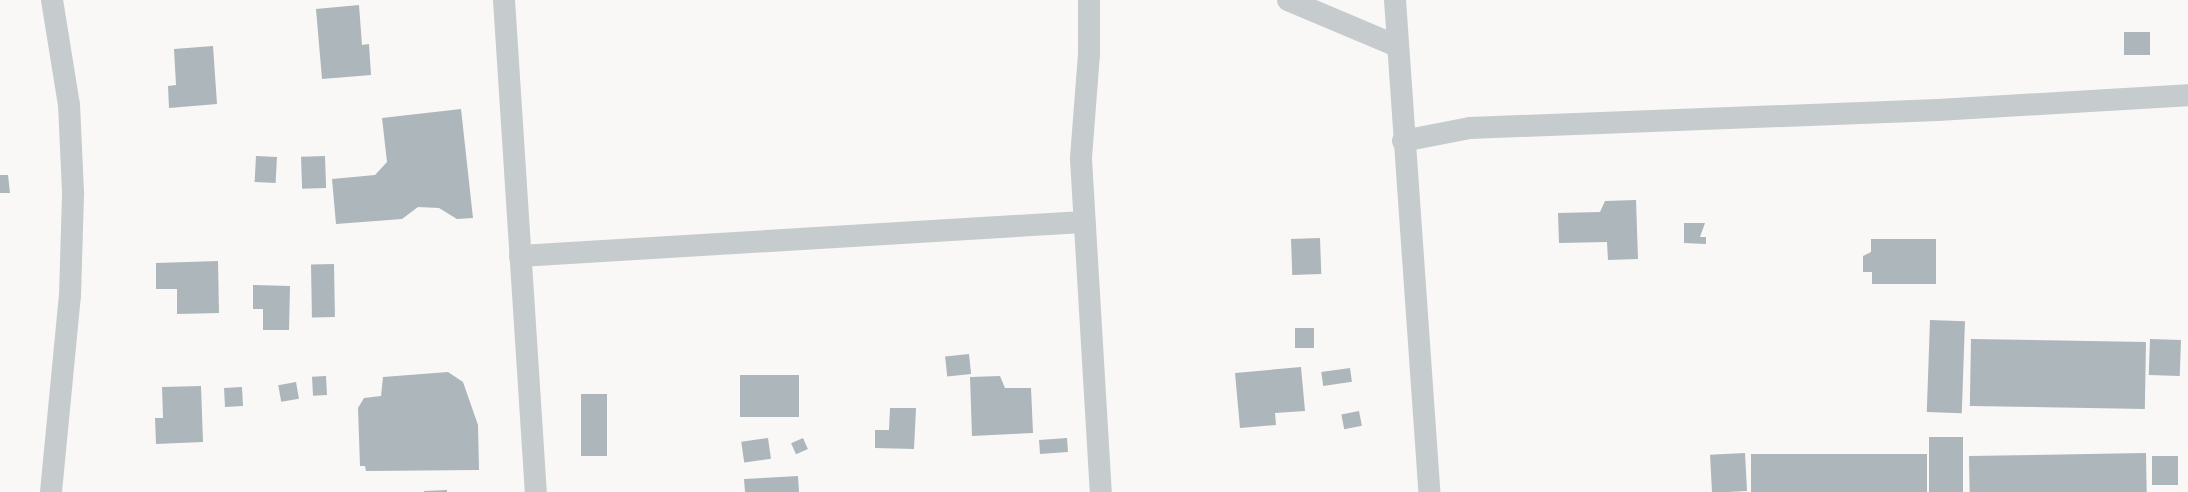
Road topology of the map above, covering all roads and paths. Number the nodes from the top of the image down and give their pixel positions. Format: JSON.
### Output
{"nodes":[{"id":1,"x":52,"y":0,"type":"edge"},
{"id":2,"x":504,"y":0,"type":"edge"},
{"id":3,"x":1089,"y":0,"type":"edge"},
{"id":4,"x":1288,"y":0,"type":"edge"},
{"id":5,"x":1395,"y":0,"type":"edge"},
{"id":6,"x":1397,"y":46,"type":"junction"},
{"id":7,"x":2188,"y":95,"type":"edge"},
{"id":8,"x":1403,"y":141,"type":"junction"},
{"id":9,"x":1084,"y":222,"type":"junction"},
{"id":10,"x":520,"y":256,"type":"junction"},
{"id":11,"x":51,"y":492,"type":"edge"},
{"id":12,"x":536,"y":492,"type":"edge"},
{"id":13,"x":1101,"y":492,"type":"edge"},
{"id":14,"x":1429,"y":492,"type":"edge"}],
"edges":[{"from":1,"to":11,"type":"street"},
{"from":2,"to":10,"type":"street"},
{"from":3,"to":9,"type":"street"},
{"from":4,"to":6,"type":"street"},
{"from":5,"to":6,"type":"street"},
{"from":6,"to":8,"type":"street"},
{"from":7,"to":8,"type":"street"},
{"from":8,"to":14,"type":"street"},
{"from":9,"to":10,"type":"street"},
{"from":9,"to":13,"type":"street"},
{"from":10,"to":12,"type":"street"}]}
